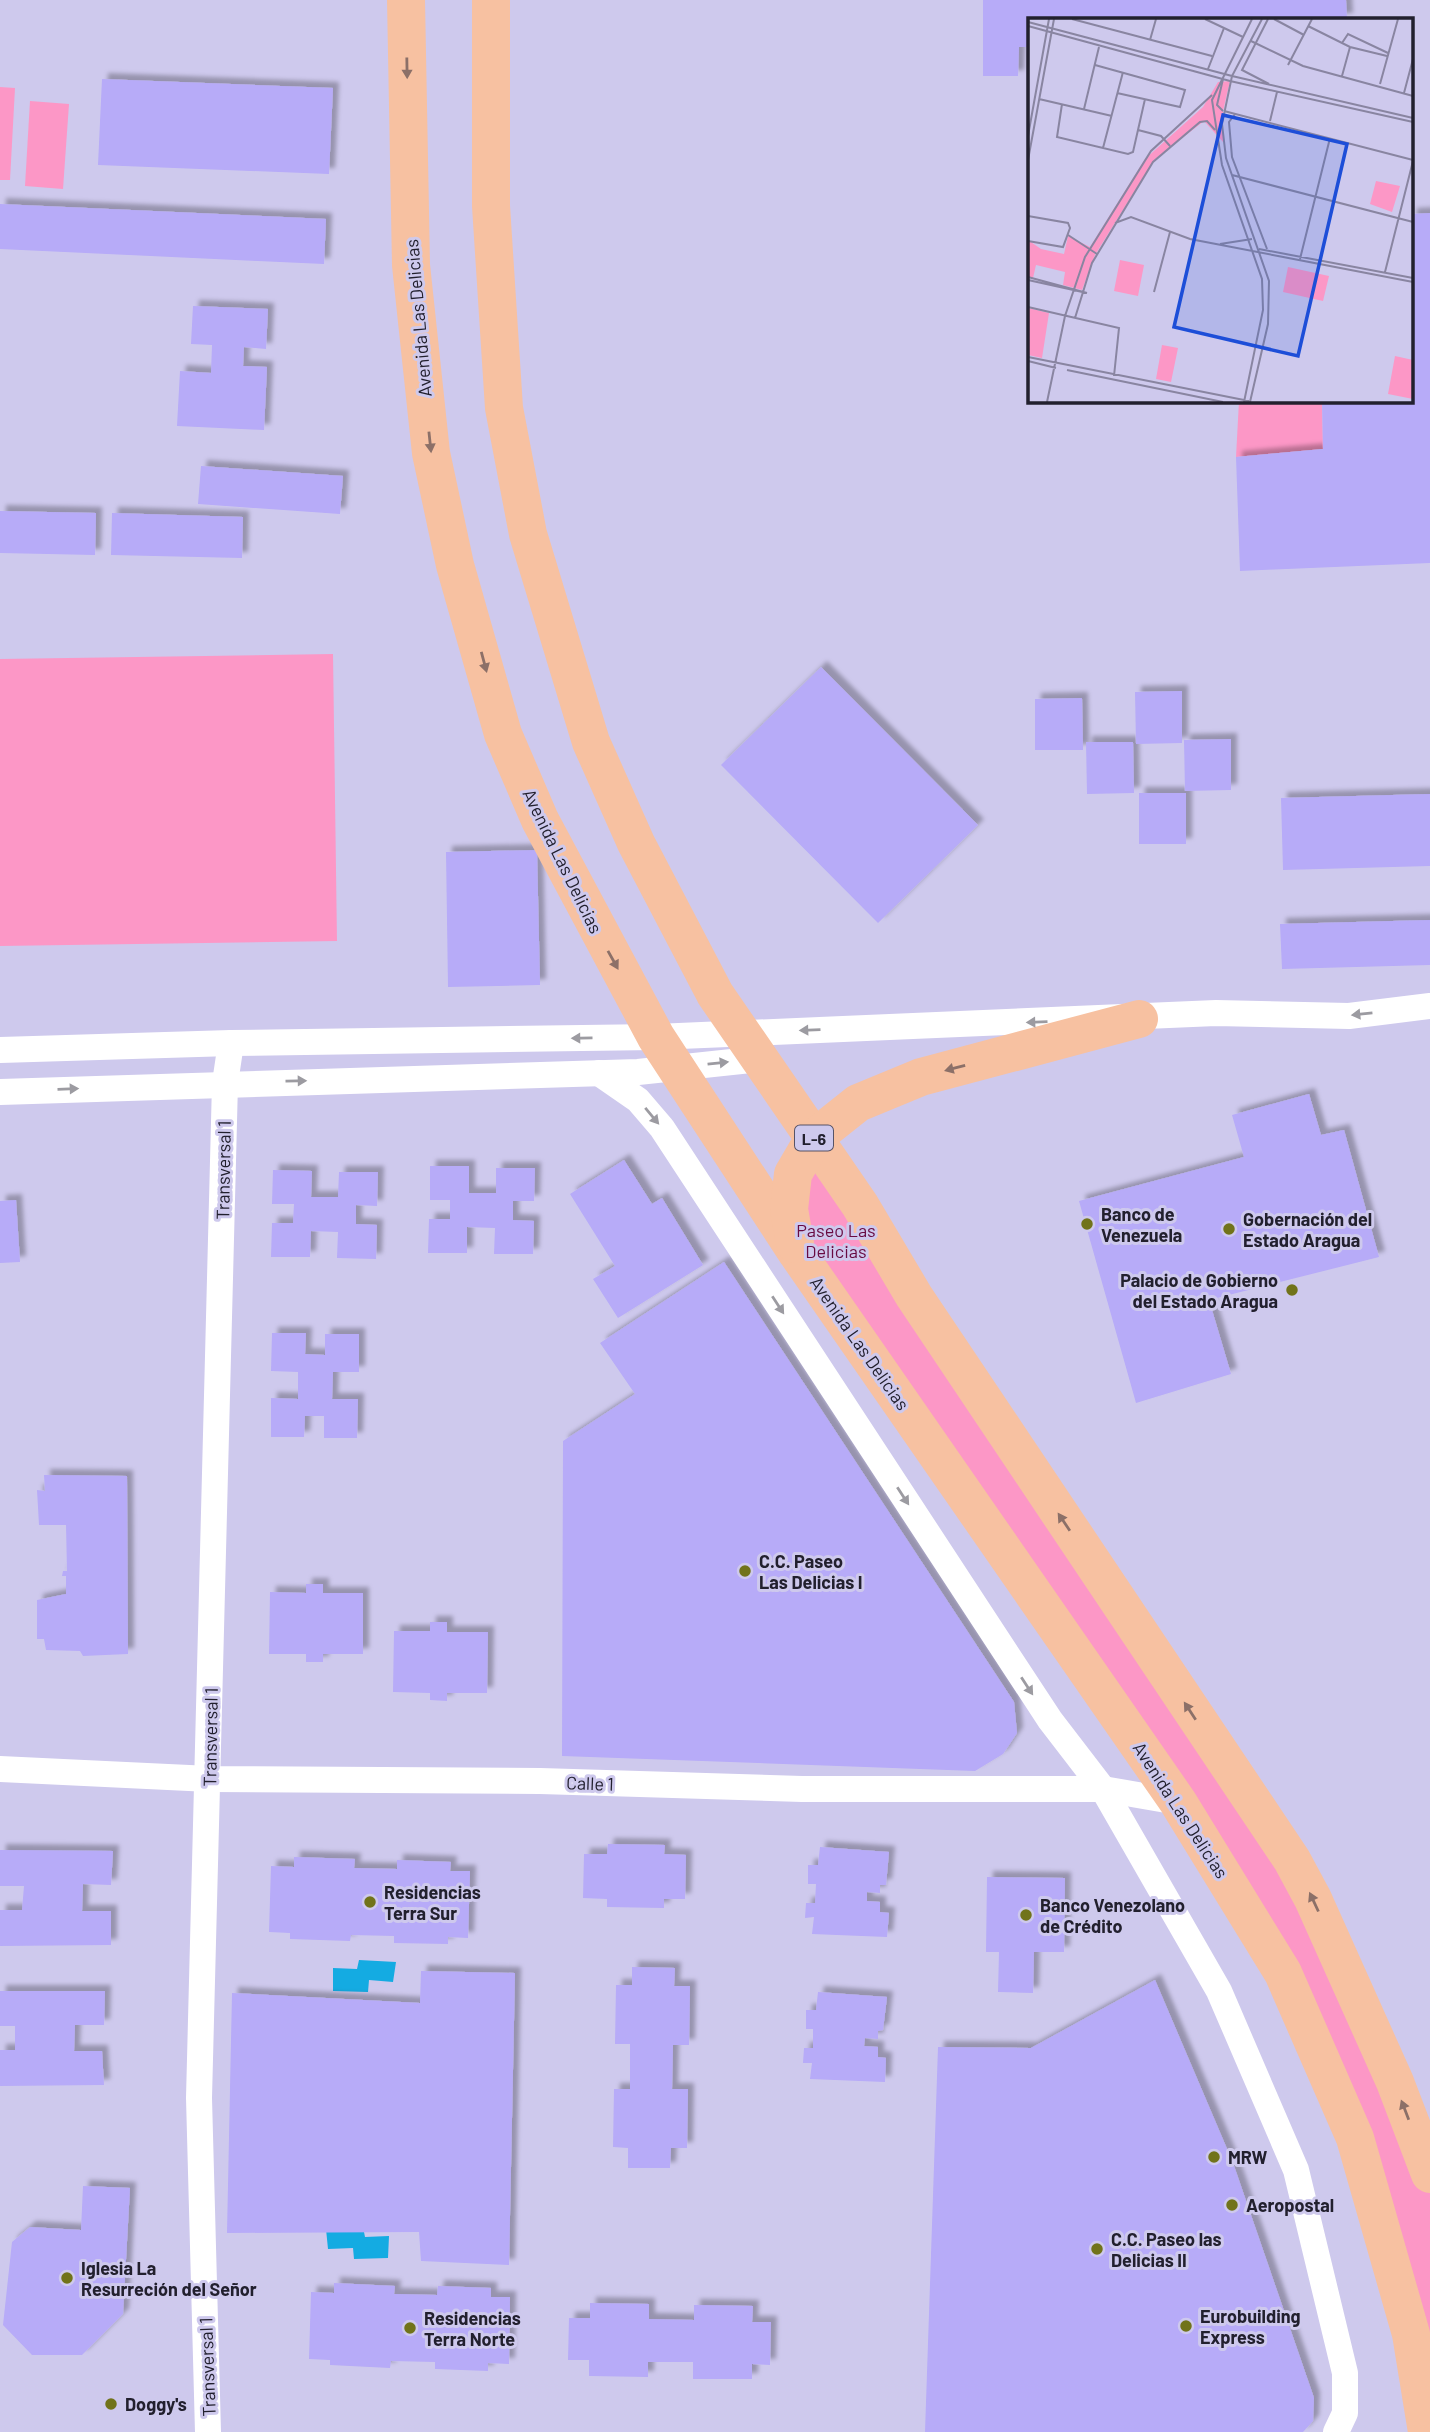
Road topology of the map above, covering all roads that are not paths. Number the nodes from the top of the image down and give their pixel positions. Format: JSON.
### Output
{"nodes":[{"id":1,"x":405,"y":0,"type":"edge"},
{"id":2,"x":491,"y":0,"type":"edge"},
{"id":3,"x":1430,"y":1006,"type":"edge"},
{"id":4,"x":1139,"y":1019,"type":"junction"},
{"id":5,"x":656,"y":1037,"type":"junction"},
{"id":6,"x":231,"y":1043,"type":"junction"},
{"id":7,"x":751,"y":1046,"type":"junction"},
{"id":8,"x":0,"y":1050,"type":"edge"},
{"id":9,"x":678,"y":1067,"type":"junction"},
{"id":10,"x":599,"y":1073,"type":"junction"},
{"id":11,"x":225,"y":1083,"type":"junction"},
{"id":12,"x":0,"y":1092,"type":"edge"},
{"id":13,"x":814,"y":1138,"type":"junction"},
{"id":14,"x":797,"y":1252,"type":"junction"},
{"id":15,"x":0,"y":1769,"type":"edge"},
{"id":16,"x":210,"y":1779,"type":"junction"},
{"id":17,"x":1103,"y":1789,"type":"junction"},
{"id":18,"x":1178,"y":1802,"type":"junction"},
{"id":19,"x":1430,"y":2173,"type":"edge"},
{"id":20,"x":208,"y":2432,"type":"edge"},
{"id":21,"x":1336,"y":2432,"type":"edge"},
{"id":22,"x":1427,"y":2432,"type":"edge"}],
"edges":[{"from":1,"to":5,"type":"main road","name":"Avenida Las Delicias","number":"L-6","one_way":true},
{"from":2,"to":7,"type":"main road","number":"L-6"},
{"from":3,"to":4,"type":"street","one_way":true},
{"from":4,"to":7,"type":"street","one_way":true},
{"from":4,"to":13,"type":"main road","number":"L-6","one_way":true},
{"from":5,"to":6,"type":"street","one_way":true},
{"from":5,"to":7,"type":"street"},
{"from":5,"to":9,"type":"main road","name":"Avenida Las Delicias","number":"L-6"},
{"from":6,"to":8,"type":"street"},
{"from":6,"to":11,"type":"street","name":"Transversal 1"},
{"from":9,"to":7,"type":"street","one_way":true},
{"from":7,"to":13,"type":"main road","number":"L-6"},
{"from":9,"to":10,"type":"street"},
{"from":9,"to":14,"type":"main road","name":"Avenida Las Delicias","number":"L-6"},
{"from":11,"to":10,"type":"street","one_way":true},
{"from":10,"to":17,"type":"street","one_way":true},
{"from":12,"to":11,"type":"street","one_way":true},
{"from":11,"to":16,"type":"street","name":"Transversal 1"},
{"from":13,"to":14,"type":"main road","number":"L-6"},
{"from":19,"to":13,"type":"main road","number":"L-6","one_way":true},
{"from":14,"to":18,"type":"main road","name":"Avenida Las Delicias","number":"L-6"},
{"from":15,"to":16,"type":"street","name":"Calle 1"},
{"from":16,"to":17,"type":"street","name":"Calle 1"},
{"from":16,"to":20,"type":"street","name":"Transversal 1"},
{"from":17,"to":18,"type":"street","name":"Calle 1"},
{"from":17,"to":21,"type":"street"},
{"from":18,"to":22,"type":"main road","name":"Avenida Las Delicias","number":"L-6"}]}
